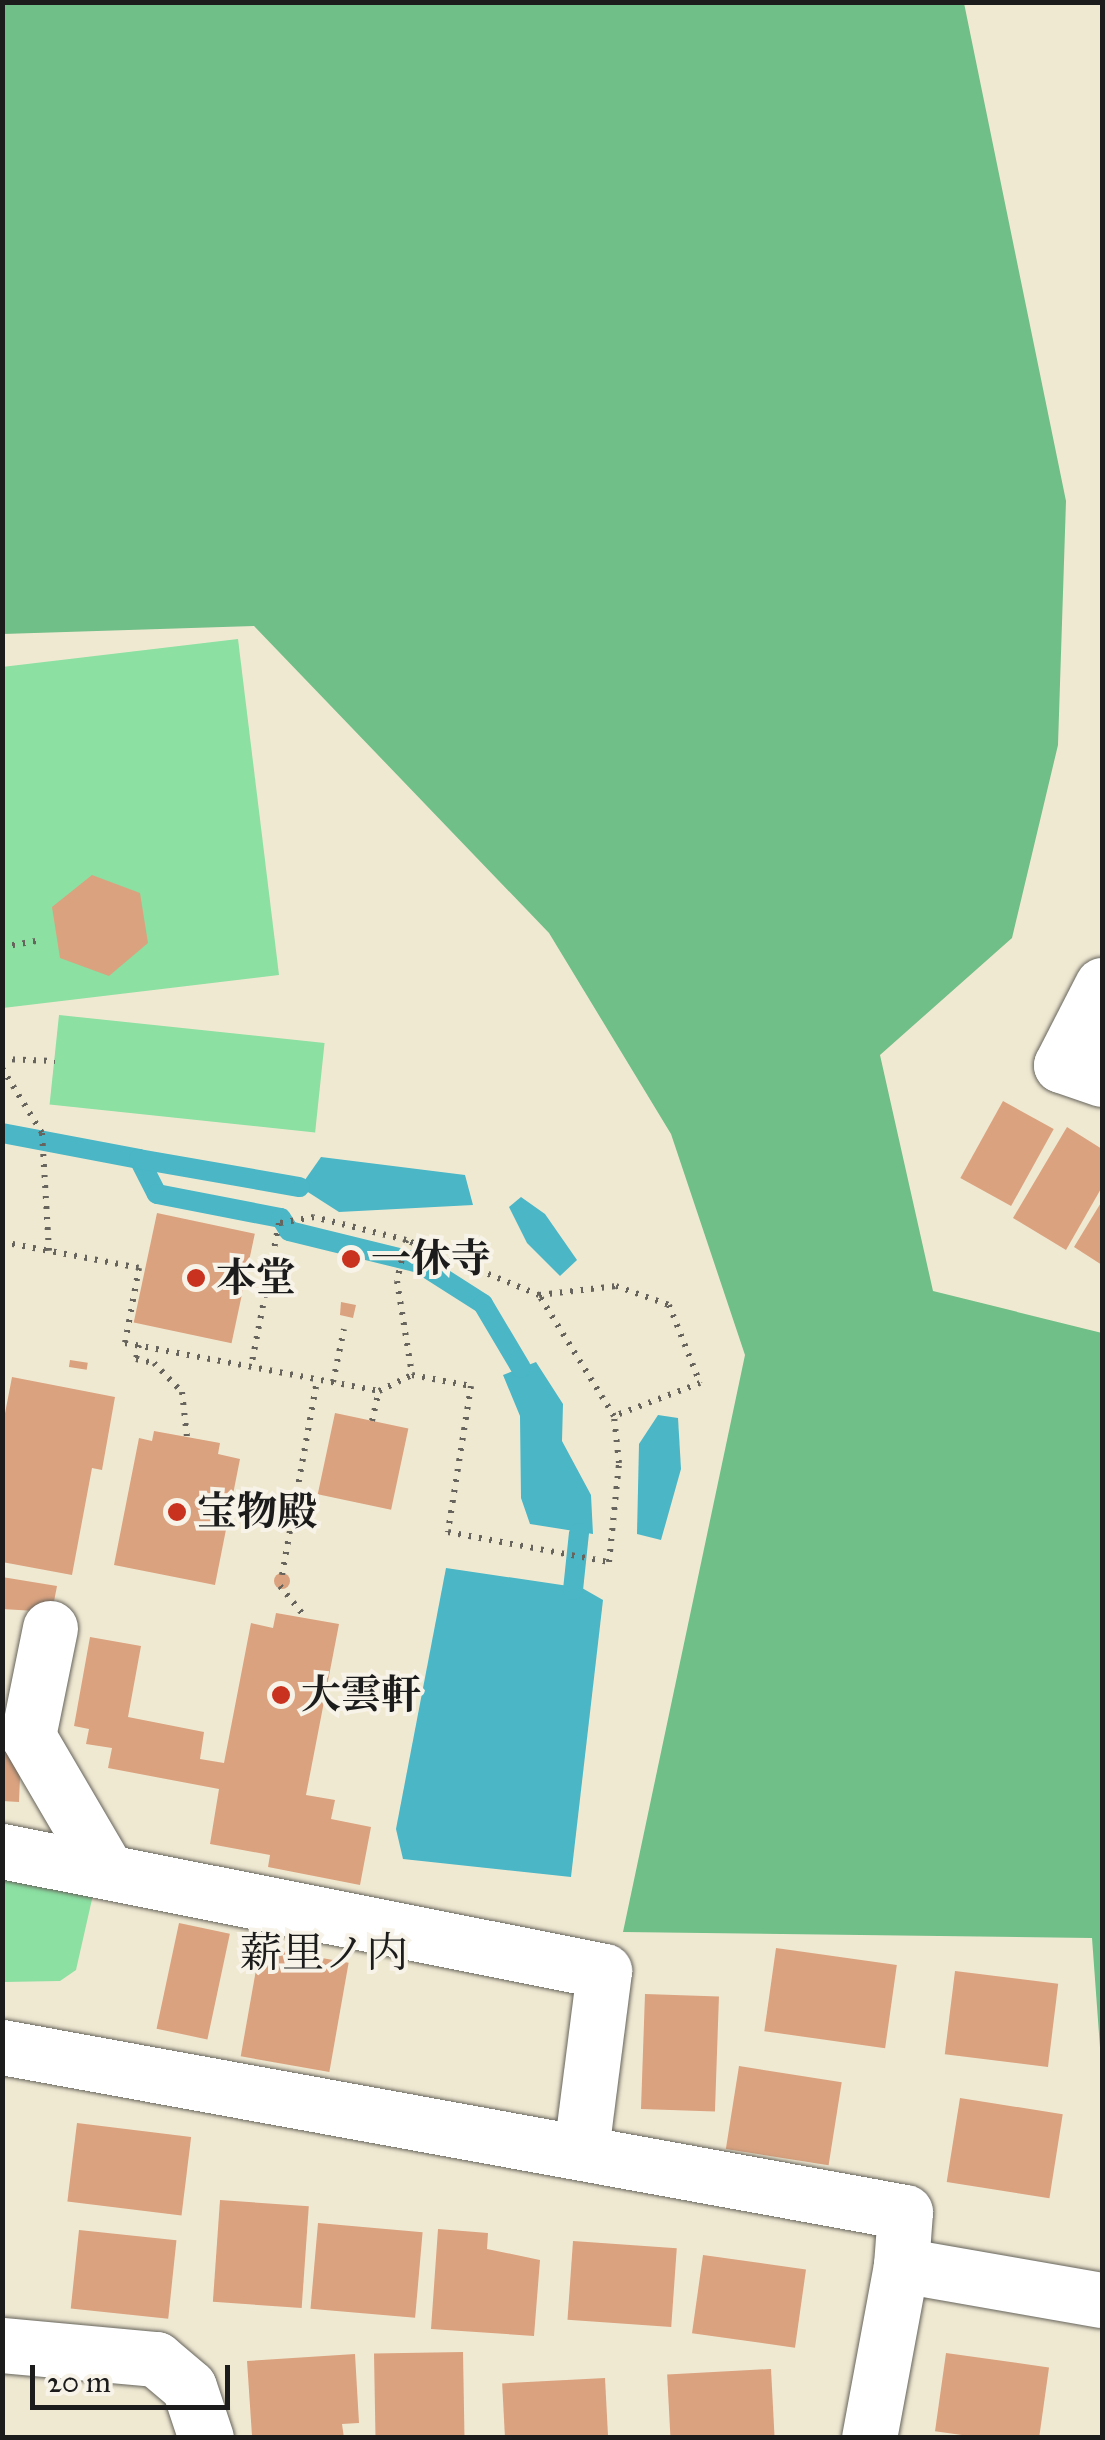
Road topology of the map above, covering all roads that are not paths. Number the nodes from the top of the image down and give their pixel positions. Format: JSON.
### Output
{"nodes":[{"id":1,"x":1102,"y":985,"type":"edge"},
{"id":2,"x":1102,"y":1079,"type":"edge"},
{"id":3,"x":50,"y":1628,"type":"dead end"},
{"id":4,"x":2,"y":1851,"type":"edge"},
{"id":5,"x":108,"y":1871,"type":"junction"},
{"id":6,"x":2,"y":2048,"type":"edge"},
{"id":7,"x":582,"y":2150,"type":"junction"},
{"id":8,"x":901,"y":2265,"type":"junction"},
{"id":9,"x":1102,"y":2300,"type":"edge"},
{"id":10,"x":2,"y":2345,"type":"edge"},
{"id":11,"x":206,"y":2438,"type":"edge"},
{"id":12,"x":869,"y":2438,"type":"edge"}],
"edges":[{"from":1,"to":2,"type":"street"},
{"from":3,"to":5,"type":"street"},
{"from":4,"to":5,"type":"street"},
{"from":5,"to":7,"type":"street"},
{"from":6,"to":7,"type":"street"},
{"from":7,"to":8,"type":"street"},
{"from":8,"to":9,"type":"street"},
{"from":8,"to":12,"type":"street"},
{"from":10,"to":11,"type":"street"}]}
